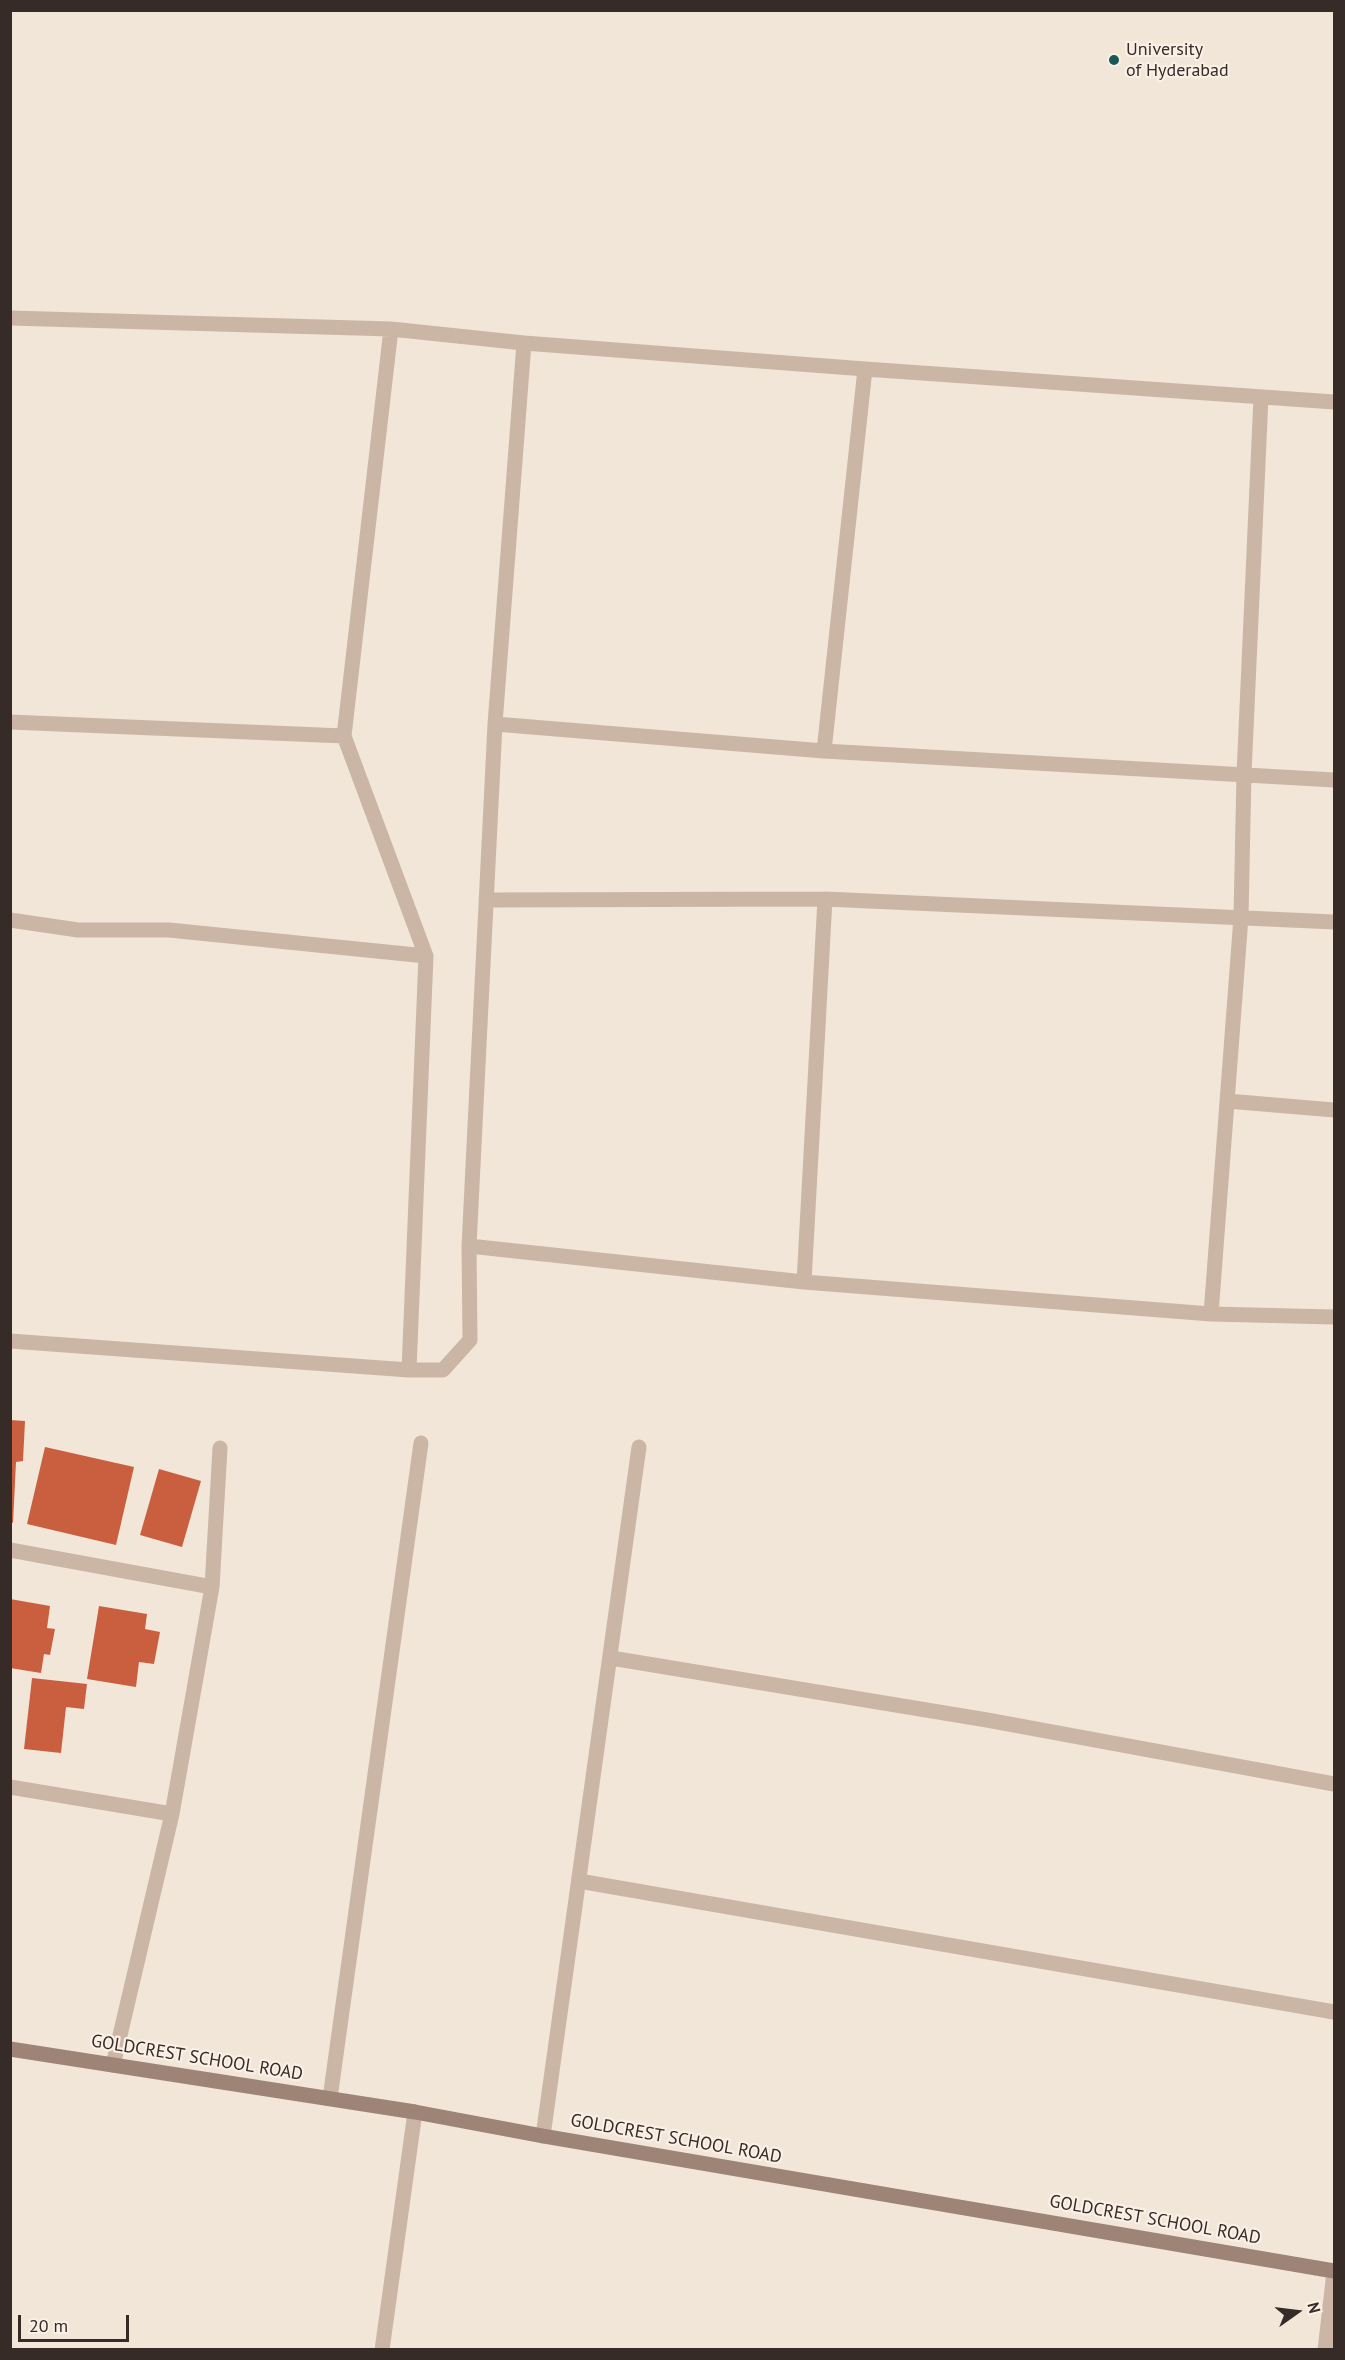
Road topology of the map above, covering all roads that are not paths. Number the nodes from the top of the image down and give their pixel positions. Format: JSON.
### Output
{"nodes":[{"id":1,"x":10,"y":318,"type":"edge"},
{"id":2,"x":391,"y":329,"type":"junction"},
{"id":3,"x":524,"y":343,"type":"junction"},
{"id":4,"x":865,"y":369,"type":"junction"},
{"id":5,"x":1261,"y":397,"type":"junction"},
{"id":6,"x":1335,"y":402,"type":"edge"},
{"id":7,"x":10,"y":722,"type":"edge"},
{"id":8,"x":495,"y":724,"type":"junction"},
{"id":9,"x":344,"y":736,"type":"junction"},
{"id":10,"x":824,"y":751,"type":"junction"},
{"id":11,"x":1244,"y":774,"type":"junction"},
{"id":12,"x":1335,"y":780,"type":"edge"},
{"id":13,"x":825,"y":899,"type":"junction"},
{"id":14,"x":488,"y":900,"type":"junction"},
{"id":15,"x":1241,"y":917,"type":"junction"},
{"id":16,"x":10,"y":920,"type":"edge"},
{"id":17,"x":1335,"y":922,"type":"edge"},
{"id":18,"x":426,"y":956,"type":"junction"},
{"id":19,"x":1227,"y":1101,"type":"junction"},
{"id":20,"x":1335,"y":1110,"type":"edge"},
{"id":21,"x":469,"y":1246,"type":"junction"},
{"id":22,"x":804,"y":1282,"type":"junction"},
{"id":23,"x":1211,"y":1314,"type":"junction"},
{"id":24,"x":1335,"y":1317,"type":"edge"},
{"id":25,"x":10,"y":1341,"type":"edge"},
{"id":26,"x":409,"y":1370,"type":"junction"},
{"id":27,"x":421,"y":1443,"type":"dead end"},
{"id":28,"x":639,"y":1447,"type":"dead end"},
{"id":29,"x":220,"y":1448,"type":"dead end"},
{"id":30,"x":10,"y":1550,"type":"edge"},
{"id":31,"x":212,"y":1587,"type":"junction"},
{"id":32,"x":611,"y":1658,"type":"junction"},
{"id":33,"x":1335,"y":1784,"type":"edge"},
{"id":34,"x":10,"y":1787,"type":"edge"},
{"id":35,"x":172,"y":1814,"type":"junction"},
{"id":36,"x":579,"y":1881,"type":"junction"},
{"id":37,"x":1335,"y":2012,"type":"edge"},
{"id":38,"x":10,"y":2049,"type":"edge"},
{"id":39,"x":113,"y":2065,"type":"junction"},
{"id":40,"x":330,"y":2098,"type":"junction"},
{"id":41,"x":415,"y":2112,"type":"junction"},
{"id":42,"x":543,"y":2136,"type":"junction"},
{"id":43,"x":1335,"y":2271,"type":"edge"},
{"id":44,"x":381,"y":2349,"type":"edge"},
{"id":45,"x":1325,"y":2349,"type":"edge"}],
"edges":[{"from":1,"to":2,"type":"street"},
{"from":2,"to":3,"type":"street"},
{"from":2,"to":9,"type":"street"},
{"from":3,"to":4,"type":"street"},
{"from":3,"to":8,"type":"street"},
{"from":4,"to":5,"type":"street"},
{"from":4,"to":10,"type":"street"},
{"from":5,"to":6,"type":"street"},
{"from":5,"to":11,"type":"street"},
{"from":7,"to":9,"type":"street"},
{"from":8,"to":10,"type":"street"},
{"from":8,"to":14,"type":"street"},
{"from":9,"to":18,"type":"street"},
{"from":10,"to":11,"type":"street"},
{"from":11,"to":12,"type":"street"},
{"from":11,"to":15,"type":"street"},
{"from":13,"to":14,"type":"street"},
{"from":13,"to":15,"type":"street"},
{"from":13,"to":22,"type":"street"},
{"from":14,"to":21,"type":"street"},
{"from":15,"to":17,"type":"street"},
{"from":15,"to":19,"type":"street"},
{"from":16,"to":18,"type":"street"},
{"from":18,"to":26,"type":"street"},
{"from":19,"to":20,"type":"street"},
{"from":19,"to":23,"type":"street"},
{"from":21,"to":22,"type":"street"},
{"from":21,"to":26,"type":"street"},
{"from":22,"to":23,"type":"street"},
{"from":23,"to":24,"type":"street"},
{"from":25,"to":26,"type":"street"},
{"from":27,"to":40,"type":"street"},
{"from":28,"to":32,"type":"street"},
{"from":29,"to":31,"type":"street"},
{"from":30,"to":31,"type":"street"},
{"from":31,"to":35,"type":"street"},
{"from":32,"to":33,"type":"street"},
{"from":32,"to":36,"type":"street"},
{"from":34,"to":35,"type":"street"},
{"from":35,"to":39,"type":"street"},
{"from":36,"to":37,"type":"street"},
{"from":36,"to":42,"type":"street"},
{"from":38,"to":39,"type":"street","name":"GOLDCREST SCHOOL ROAD"},
{"from":39,"to":40,"type":"street","name":"GOLDCREST SCHOOL ROAD"},
{"from":40,"to":41,"type":"street","name":"GOLDCREST SCHOOL ROAD"},
{"from":41,"to":42,"type":"street","name":"GOLDCREST SCHOOL ROAD"},
{"from":41,"to":44,"type":"street"},
{"from":42,"to":43,"type":"street","name":"GOLDCREST SCHOOL ROAD"},
{"from":43,"to":45,"type":"street"}]}
